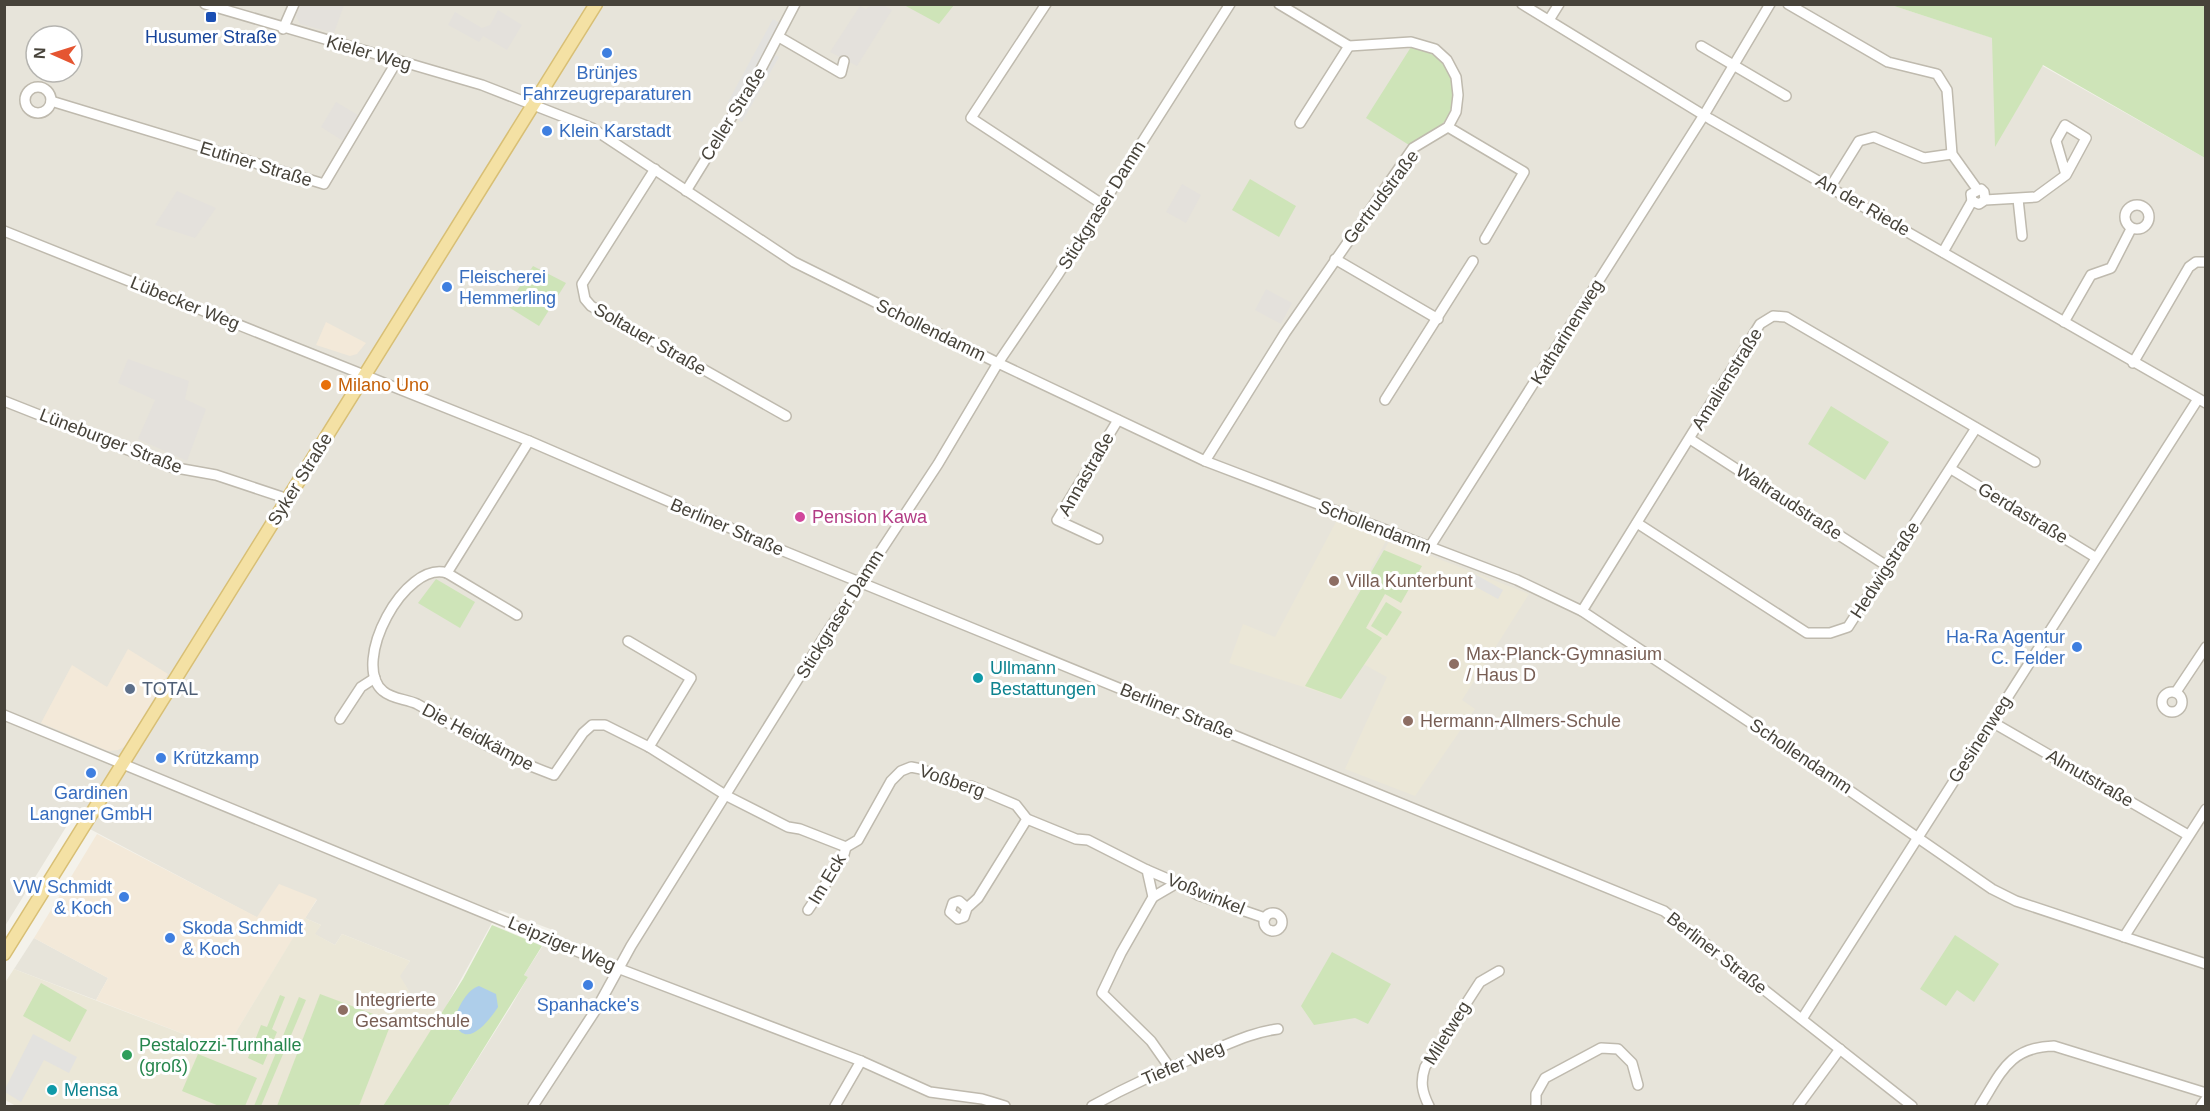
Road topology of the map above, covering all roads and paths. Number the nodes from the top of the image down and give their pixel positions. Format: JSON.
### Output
{"nodes":[{"id":1,"x":205,"y":4,"type":"edge"},
{"id":2,"x":294,"y":4,"type":"edge"},
{"id":3,"x":596,"y":4,"type":"edge"},
{"id":4,"x":795,"y":4,"type":"edge"},
{"id":5,"x":1046,"y":4,"type":"edge"},
{"id":6,"x":1230,"y":4,"type":"edge"},
{"id":7,"x":1279,"y":4,"type":"edge"},
{"id":8,"x":1522,"y":4,"type":"edge"},
{"id":9,"x":1559,"y":4,"type":"edge"},
{"id":10,"x":1770,"y":4,"type":"edge"},
{"id":11,"x":1788,"y":4,"type":"edge"},
{"id":12,"x":1550,"y":20,"type":"junction"},
{"id":13,"x":283,"y":29,"type":"junction"},
{"id":14,"x":779,"y":37,"type":"junction"},
{"id":15,"x":1349,"y":46,"type":"junction"},
{"id":16,"x":1701,"y":46,"type":"dead end"},
{"id":17,"x":397,"y":61,"type":"junction"},
{"id":18,"x":844,"y":61,"type":"dead end"},
{"id":19,"x":1734,"y":66,"type":"junction"},
{"id":20,"x":1786,"y":96,"type":"dead end"},
{"id":21,"x":51,"y":101,"type":"dead end"},
{"id":22,"x":533,"y":103,"type":"junction"},
{"id":23,"x":1704,"y":115,"type":"junction"},
{"id":24,"x":1300,"y":123,"type":"dead end"},
{"id":25,"x":1448,"y":127,"type":"junction"},
{"id":26,"x":1952,"y":154,"type":"junction"},
{"id":27,"x":655,"y":169,"type":"junction"},
{"id":28,"x":2066,"y":176,"type":"junction"},
{"id":29,"x":1831,"y":186,"type":"junction"},
{"id":30,"x":1977,"y":189,"type":"junction"},
{"id":31,"x":686,"y":191,"type":"junction"},
{"id":32,"x":2018,"y":199,"type":"junction"},
{"id":33,"x":1985,"y":200,"type":"junction"},
{"id":34,"x":1972,"y":201,"type":"junction"},
{"id":35,"x":1102,"y":204,"type":"junction"},
{"id":36,"x":2131,"y":229,"type":"dead end"},
{"id":37,"x":4,"y":231,"type":"edge"},
{"id":38,"x":2022,"y":236,"type":"dead end"},
{"id":39,"x":1485,"y":239,"type":"dead end"},
{"id":40,"x":1943,"y":252,"type":"junction"},
{"id":41,"x":1335,"y":259,"type":"junction"},
{"id":42,"x":1473,"y":261,"type":"dead end"},
{"id":43,"x":2205,"y":262,"type":"edge"},
{"id":44,"x":1438,"y":319,"type":"junction"},
{"id":45,"x":2064,"y":322,"type":"junction"},
{"id":46,"x":998,"y":363,"type":"junction"},
{"id":47,"x":2133,"y":363,"type":"junction"},
{"id":48,"x":366,"y":375,"type":"junction"},
{"id":49,"x":1385,"y":400,"type":"dead end"},
{"id":50,"x":4,"y":401,"type":"edge"},
{"id":51,"x":2202,"y":401,"type":"edge"},
{"id":52,"x":786,"y":416,"type":"dead end"},
{"id":53,"x":1118,"y":420,"type":"junction"},
{"id":54,"x":1976,"y":428,"type":"junction"},
{"id":55,"x":1690,"y":438,"type":"junction"},
{"id":56,"x":529,"y":441,"type":"junction"},
{"id":57,"x":1204,"y":460,"type":"junction"},
{"id":58,"x":2035,"y":462,"type":"dead end"},
{"id":59,"x":1951,"y":469,"type":"junction"},
{"id":60,"x":288,"y":499,"type":"junction"},
{"id":61,"x":1637,"y":523,"type":"junction"},
{"id":62,"x":1098,"y":540,"type":"dead end"},
{"id":63,"x":1430,"y":548,"type":"junction"},
{"id":64,"x":2095,"y":557,"type":"junction"},
{"id":65,"x":1887,"y":566,"type":"junction"},
{"id":66,"x":447,"y":573,"type":"junction"},
{"id":67,"x":859,"y":582,"type":"junction"},
{"id":68,"x":1582,"y":611,"type":"junction"},
{"id":69,"x":517,"y":615,"type":"dead end"},
{"id":70,"x":628,"y":641,"type":"dead end"},
{"id":71,"x":2205,"y":647,"type":"edge"},
{"id":72,"x":375,"y":678,"type":"junction"},
{"id":73,"x":2176,"y":692,"type":"dead end"},
{"id":74,"x":4,"y":715,"type":"edge"},
{"id":75,"x":340,"y":719,"type":"dead end"},
{"id":76,"x":1992,"y":722,"type":"junction"},
{"id":77,"x":649,"y":747,"type":"junction"},
{"id":78,"x":123,"y":764,"type":"junction"},
{"id":79,"x":727,"y":796,"type":"junction"},
{"id":80,"x":2205,"y":808,"type":"edge"},
{"id":81,"x":1027,"y":819,"type":"junction"},
{"id":82,"x":2188,"y":835,"type":"junction"},
{"id":83,"x":1918,"y":836,"type":"junction"},
{"id":84,"x":846,"y":847,"type":"junction"},
{"id":85,"x":1147,"y":870,"type":"junction"},
{"id":86,"x":1178,"y":883,"type":"junction"},
{"id":87,"x":1153,"y":897,"type":"junction"},
{"id":88,"x":967,"y":908,"type":"dead end"},
{"id":89,"x":808,"y":910,"type":"dead end"},
{"id":90,"x":1265,"y":918,"type":"dead end"},
{"id":91,"x":2124,"y":937,"type":"junction"},
{"id":92,"x":4,"y":954,"type":"edge"},
{"id":93,"x":2205,"y":964,"type":"edge"},
{"id":94,"x":620,"y":969,"type":"junction"},
{"id":95,"x":1499,"y":971,"type":"dead end"},
{"id":96,"x":1802,"y":1019,"type":"junction"},
{"id":97,"x":1278,"y":1029,"type":"dead end"},
{"id":98,"x":1840,"y":1049,"type":"junction"},
{"id":99,"x":861,"y":1061,"type":"junction"},
{"id":100,"x":1170,"y":1068,"type":"junction"},
{"id":101,"x":1638,"y":1085,"type":"dead end"},
{"id":102,"x":2205,"y":1093,"type":"edge"},
{"id":103,"x":2205,"y":1099,"type":"edge"},
{"id":104,"x":533,"y":1107,"type":"edge"},
{"id":105,"x":835,"y":1107,"type":"edge"},
{"id":106,"x":1005,"y":1107,"type":"edge"},
{"id":107,"x":1092,"y":1107,"type":"edge"},
{"id":108,"x":1429,"y":1107,"type":"edge"},
{"id":109,"x":1536,"y":1107,"type":"edge"},
{"id":110,"x":1798,"y":1107,"type":"edge"},
{"id":111,"x":1912,"y":1107,"type":"edge"},
{"id":112,"x":1980,"y":1107,"type":"edge"},
{"id":113,"x":2201,"y":1107,"type":"edge"}],
"edges":[{"from":1,"to":13,"type":"street","name":"Kieler Weg"},
{"from":2,"to":13,"type":"street"},
{"from":3,"to":22,"type":"main road","name":"Syker Straße"},
{"from":4,"to":14,"type":"street","name":"Celler Straße"},
{"from":5,"to":35,"type":"street"},
{"from":6,"to":35,"type":"street","name":"Stickgraser Damm"},
{"from":7,"to":15,"type":"street"},
{"from":8,"to":12,"type":"street","name":"An der Riede"},
{"from":9,"to":12,"type":"street"},
{"from":10,"to":19,"type":"street","name":"Katharinenweg"},
{"from":11,"to":26,"type":"street"},
{"from":12,"to":23,"type":"street","name":"An der Riede"},
{"from":13,"to":17,"type":"street","name":"Kieler Weg"},
{"from":14,"to":18,"type":"street"},
{"from":14,"to":31,"type":"street","name":"Celler Straße"},
{"from":15,"to":24,"type":"street"},
{"from":15,"to":25,"type":"street"},
{"from":16,"to":19,"type":"street"},
{"from":17,"to":21,"type":"street","name":"Eutiner Straße"},
{"from":17,"to":22,"type":"street","name":"Kieler Weg"},
{"from":19,"to":20,"type":"street"},
{"from":19,"to":23,"type":"street","name":"Katharinenweg"},
{"from":22,"to":27,"type":"street","name":"Schollendamm"},
{"from":22,"to":48,"type":"main road","name":"Syker Straße"},
{"from":23,"to":29,"type":"street","name":"An der Riede"},
{"from":23,"to":63,"type":"street","name":"Katharinenweg"},
{"from":25,"to":39,"type":"street"},
{"from":25,"to":41,"type":"street","name":"Gertrudstraße"},
{"from":26,"to":29,"type":"street"},
{"from":26,"to":30,"type":"street"},
{"from":27,"to":31,"type":"street","name":"Schollendamm"},
{"from":27,"to":52,"type":"street","name":"Soltauer Straße"},
{"from":28,"to":28,"type":"street"},
{"from":28,"to":32,"type":"street"},
{"from":29,"to":40,"type":"street","name":"An der Riede"},
{"from":30,"to":33,"type":"street"},
{"from":30,"to":34,"type":"street"},
{"from":31,"to":46,"type":"street","name":"Schollendamm"},
{"from":32,"to":33,"type":"street"},
{"from":32,"to":38,"type":"street"},
{"from":33,"to":34,"type":"street"},
{"from":34,"to":40,"type":"street"},
{"from":35,"to":46,"type":"street","name":"Stickgraser Damm"},
{"from":36,"to":45,"type":"street"},
{"from":37,"to":48,"type":"street","name":"Lübecker Weg"},
{"from":40,"to":45,"type":"street","name":"An der Riede"},
{"from":41,"to":44,"type":"street"},
{"from":41,"to":57,"type":"street","name":"Gertrudstraße"},
{"from":42,"to":44,"type":"street"},
{"from":43,"to":47,"type":"street"},
{"from":44,"to":49,"type":"street"},
{"from":45,"to":47,"type":"street","name":"An der Riede"},
{"from":46,"to":53,"type":"street","name":"Schollendamm"},
{"from":46,"to":67,"type":"street","name":"Stickgraser Damm"},
{"from":47,"to":51,"type":"street","name":"An der Riede"},
{"from":48,"to":56,"type":"street","name":"Berliner Straße"},
{"from":48,"to":60,"type":"main road","name":"Syker Straße"},
{"from":50,"to":60,"type":"street","name":"Lüneburger Straße"},
{"from":51,"to":64,"type":"street","name":"Gesinenweg"},
{"from":53,"to":57,"type":"street","name":"Schollendamm"},
{"from":53,"to":62,"type":"street","name":"Annastraße"},
{"from":54,"to":55,"type":"street","name":"Amalienstraße"},
{"from":54,"to":58,"type":"street","name":"Amalienstraße"},
{"from":54,"to":59,"type":"street","name":"Hedwigstraße"},
{"from":55,"to":61,"type":"street","name":"Amalienstraße"},
{"from":55,"to":65,"type":"street","name":"Waltraudstraße"},
{"from":56,"to":66,"type":"street"},
{"from":56,"to":67,"type":"street","name":"Berliner Straße"},
{"from":57,"to":63,"type":"street","name":"Schollendamm"},
{"from":59,"to":64,"type":"street","name":"Gerdastraße"},
{"from":59,"to":65,"type":"street","name":"Hedwigstraße"},
{"from":60,"to":78,"type":"main road","name":"Syker Straße"},
{"from":61,"to":65,"type":"street","name":"Hedwigstraße"},
{"from":61,"to":68,"type":"street","name":"Amalienstraße"},
{"from":63,"to":68,"type":"street","name":"Schollendamm"},
{"from":64,"to":76,"type":"street","name":"Gesinenweg"},
{"from":66,"to":69,"type":"street"},
{"from":66,"to":72,"type":"street"},
{"from":67,"to":79,"type":"street","name":"Stickgraser Damm"},
{"from":67,"to":96,"type":"street","name":"Berliner Straße"},
{"from":68,"to":83,"type":"street","name":"Schollendamm"},
{"from":70,"to":77,"type":"street"},
{"from":71,"to":73,"type":"street"},
{"from":72,"to":75,"type":"street"},
{"from":72,"to":77,"type":"street","name":"Die Heidkämpe"},
{"from":74,"to":78,"type":"street","name":"Leipziger Weg"},
{"from":76,"to":82,"type":"street","name":"Almutstraße"},
{"from":76,"to":83,"type":"street","name":"Gesinenweg"},
{"from":77,"to":79,"type":"street","name":"Die Heidkämpe"},
{"from":78,"to":92,"type":"main road","name":"Syker Straße"},
{"from":78,"to":94,"type":"street","name":"Leipziger Weg"},
{"from":79,"to":84,"type":"street"},
{"from":79,"to":94,"type":"street","name":"Stickgraser Damm"},
{"from":80,"to":82,"type":"street"},
{"from":81,"to":84,"type":"street","name":"Voßberg"},
{"from":81,"to":85,"type":"street","name":"Voßberg"},
{"from":81,"to":88,"type":"street"},
{"from":82,"to":91,"type":"street"},
{"from":83,"to":91,"type":"street","name":"Schollendamm"},
{"from":83,"to":96,"type":"street","name":"Gesinenweg"},
{"from":84,"to":89,"type":"street","name":"Im Eck"},
{"from":85,"to":86,"type":"street","name":"Voßwinkel"},
{"from":85,"to":87,"type":"street"},
{"from":86,"to":87,"type":"street"},
{"from":86,"to":90,"type":"street","name":"Voßwinkel"},
{"from":87,"to":100,"type":"street"},
{"from":91,"to":93,"type":"street","name":"Schollendamm"},
{"from":94,"to":99,"type":"street","name":"Leipziger Weg"},
{"from":94,"to":104,"type":"street","name":"Stickgraser Damm"},
{"from":95,"to":108,"type":"street","name":"Miletweg"},
{"from":96,"to":98,"type":"street","name":"Berliner Straße"},
{"from":97,"to":100,"type":"street","name":"Tiefer Weg"},
{"from":98,"to":110,"type":"street"},
{"from":98,"to":111,"type":"street","name":"Berliner Straße"},
{"from":99,"to":105,"type":"street"},
{"from":99,"to":106,"type":"street","name":"Leipziger Weg"},
{"from":100,"to":107,"type":"street","name":"Tiefer Weg"},
{"from":101,"to":109,"type":"street"},
{"from":102,"to":112,"type":"street"},
{"from":103,"to":113,"type":"street"}]}
